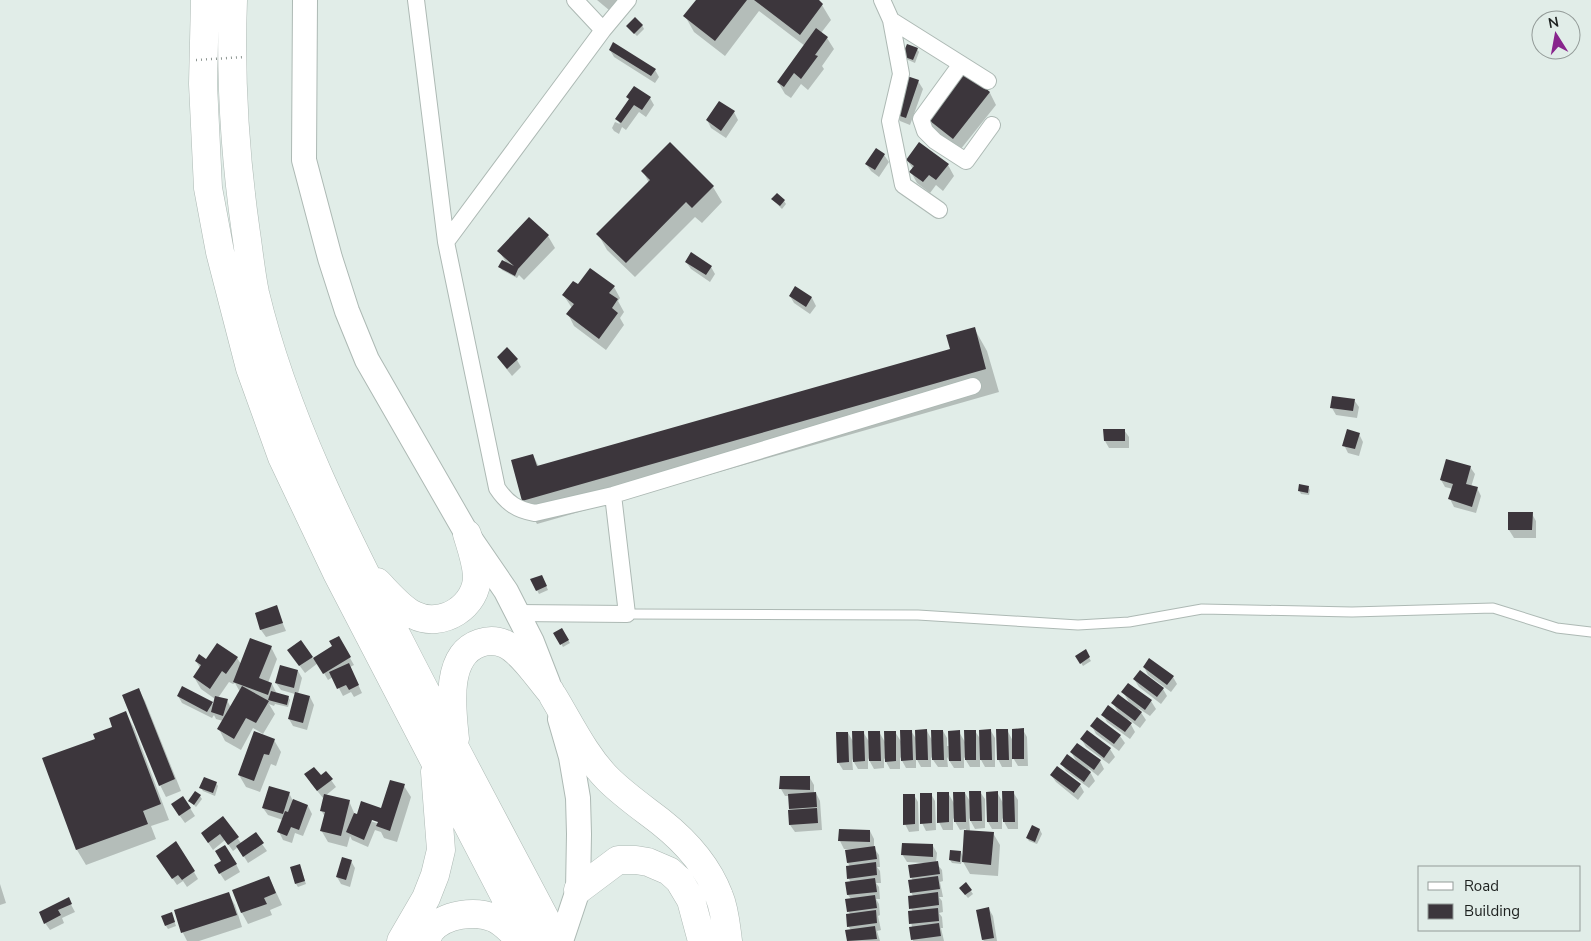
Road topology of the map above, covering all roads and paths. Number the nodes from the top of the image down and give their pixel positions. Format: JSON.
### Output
{"nodes":[{"id":1,"x":205,"y":0,"type":"edge"},
{"id":2,"x":233,"y":0,"type":"edge"},
{"id":3,"x":305,"y":0,"type":"edge"},
{"id":4,"x":416,"y":0,"type":"edge"},
{"id":5,"x":576,"y":0,"type":"edge"},
{"id":6,"x":628,"y":0,"type":"edge"},
{"id":7,"x":882,"y":0,"type":"edge"},
{"id":8,"x":890,"y":20,"type":"junction"},
{"id":9,"x":603,"y":30,"type":"junction"},
{"id":10,"x":244,"y":57,"type":"dead end"},
{"id":11,"x":196,"y":60,"type":"dead end"},
{"id":12,"x":961,"y":64,"type":"junction"},
{"id":13,"x":988,"y":82,"type":"dead end"},
{"id":14,"x":992,"y":125,"type":"dead end"},
{"id":15,"x":938,"y":210,"type":"dead end"},
{"id":16,"x":446,"y":242,"type":"junction"},
{"id":17,"x":973,"y":386,"type":"dead end"},
{"id":18,"x":613,"y":495,"type":"junction"},
{"id":19,"x":468,"y":534,"type":"junction"},
{"id":20,"x":361,"y":566,"type":"junction"},
{"id":21,"x":517,"y":613,"type":"junction"},
{"id":22,"x":627,"y":614,"type":"junction"},
{"id":23,"x":1591,"y":632,"type":"edge"},
{"id":24,"x":552,"y":694,"type":"junction"},
{"id":25,"x":446,"y":756,"type":"junction"},
{"id":26,"x":578,"y":890,"type":"junction"},
{"id":27,"x":401,"y":941,"type":"edge"},
{"id":28,"x":426,"y":941,"type":"edge"},
{"id":29,"x":521,"y":941,"type":"edge"},
{"id":30,"x":528,"y":941,"type":"edge"},
{"id":31,"x":559,"y":941,"type":"edge"},
{"id":32,"x":702,"y":941,"type":"edge"},
{"id":33,"x":728,"y":941,"type":"edge"}],
"edges":[{"from":1,"to":25,"type":"highway"},
{"from":2,"to":20,"type":"highway"},
{"from":3,"to":19,"type":"main road"},
{"from":4,"to":16,"type":"street"},
{"from":5,"to":9,"type":"street"},
{"from":6,"to":9,"type":"street"},
{"from":7,"to":8,"type":"street"},
{"from":8,"to":12,"type":"street"},
{"from":8,"to":15,"type":"street"},
{"from":9,"to":16,"type":"street"},
{"from":10,"to":11,"type":"path","bridge":true},
{"from":12,"to":13,"type":"street"},
{"from":12,"to":14,"type":"street"},
{"from":16,"to":18,"type":"street"},
{"from":17,"to":18,"type":"street"},
{"from":18,"to":22,"type":"street"},
{"from":19,"to":20,"type":"highway"},
{"from":19,"to":21,"type":"main road"},
{"from":20,"to":25,"type":"highway"},
{"from":21,"to":22,"type":"street"},
{"from":21,"to":24,"type":"main road"},
{"from":22,"to":23,"type":"lane"},
{"from":24,"to":25,"type":"highway"},
{"from":24,"to":26,"type":"main road"},
{"from":24,"to":33,"type":"highway"},
{"from":25,"to":27,"type":"highway"},
{"from":25,"to":30,"type":"highway"},
{"from":25,"to":31,"type":"highway"},
{"from":26,"to":31,"type":"main road"},
{"from":26,"to":32,"type":"highway"},
{"from":28,"to":29,"type":"highway"}]}
